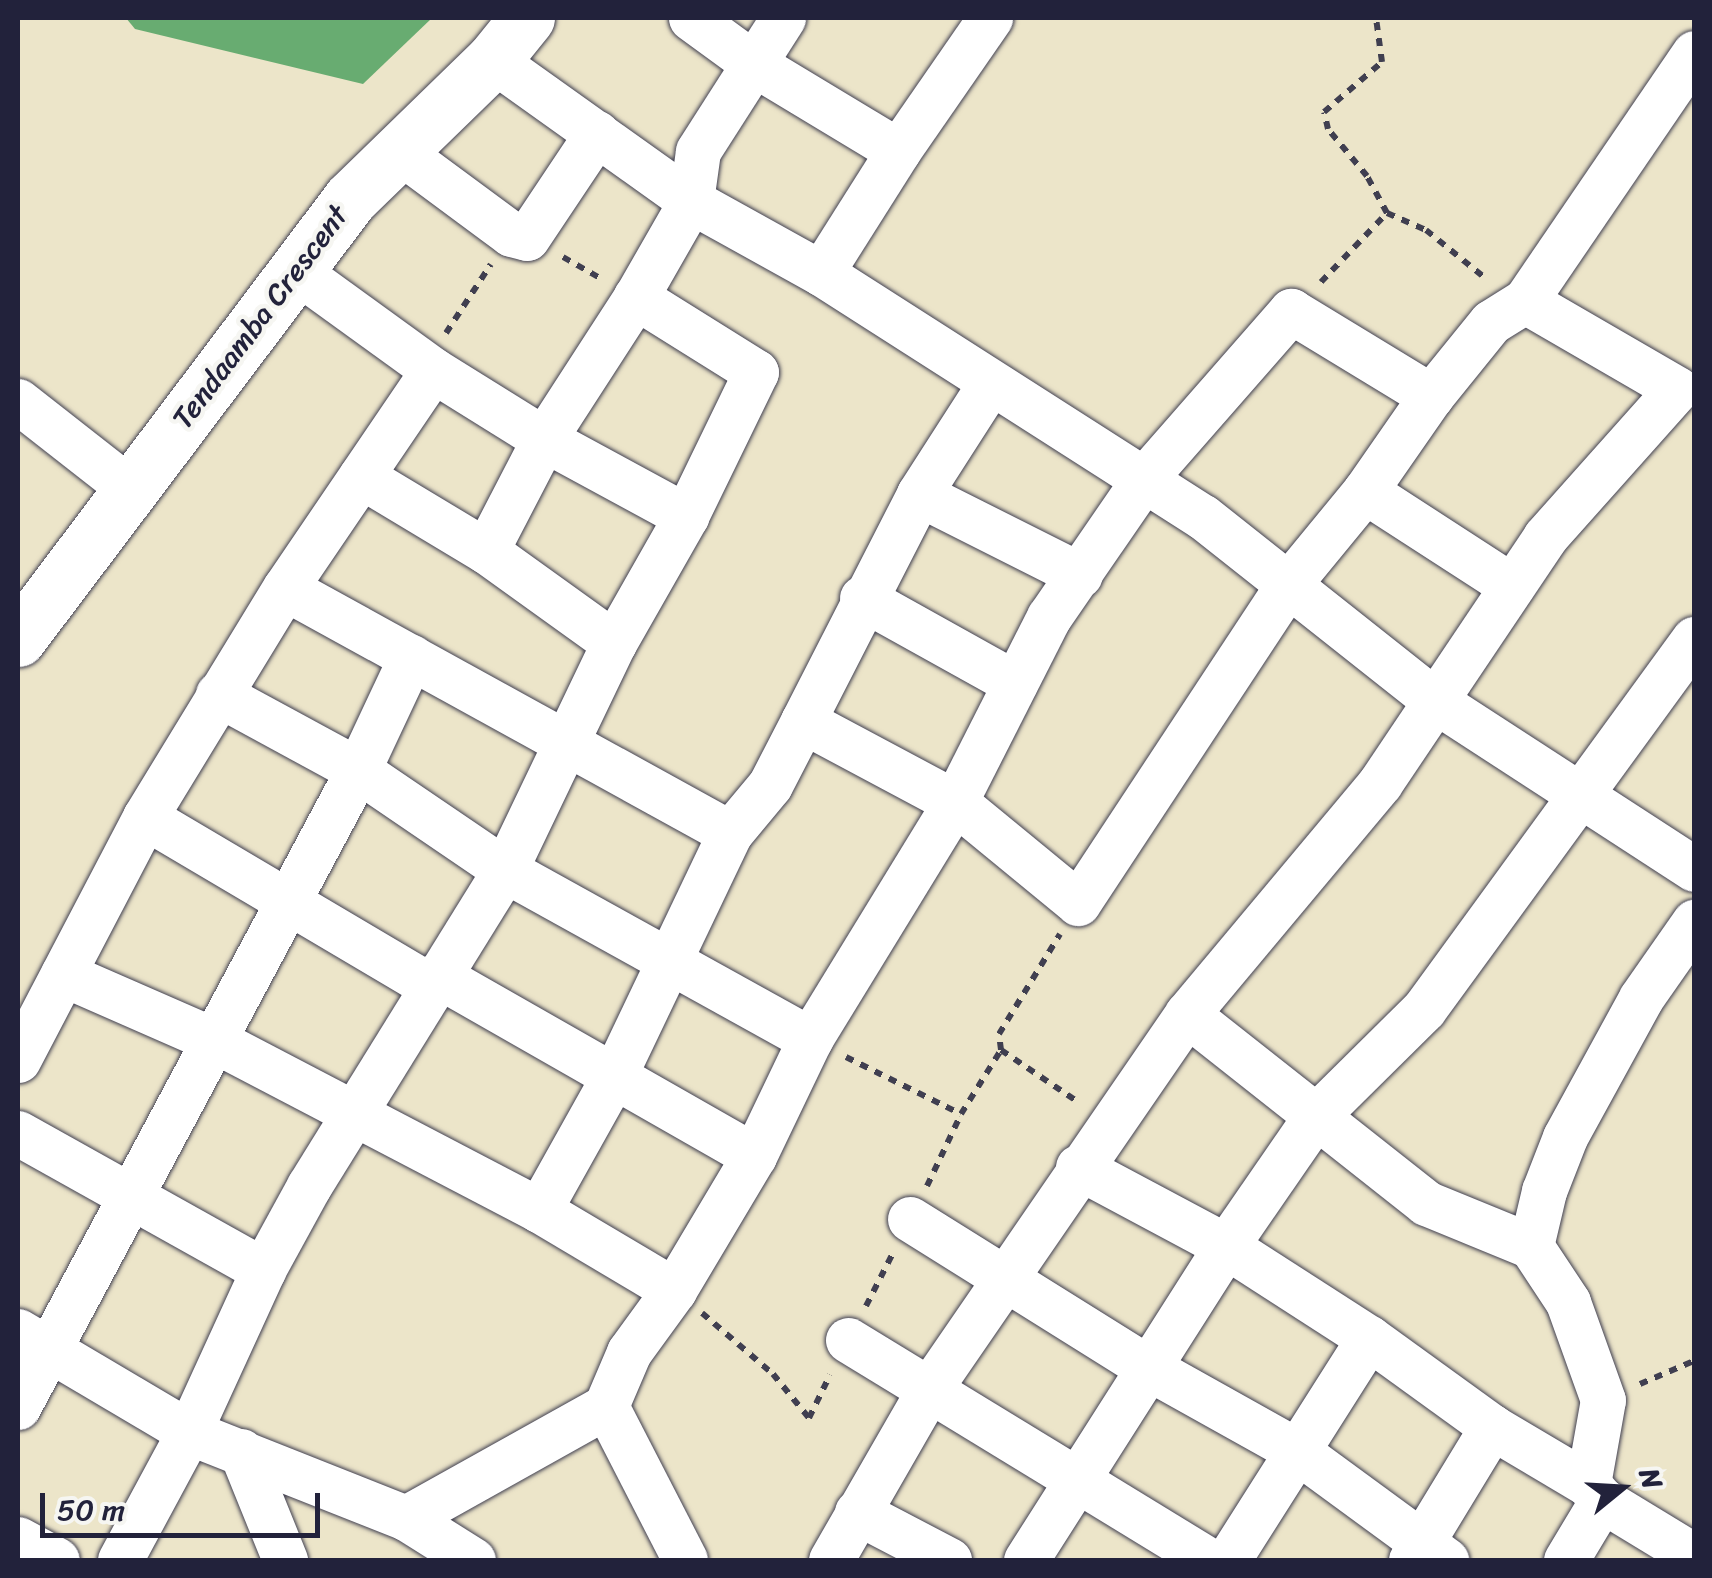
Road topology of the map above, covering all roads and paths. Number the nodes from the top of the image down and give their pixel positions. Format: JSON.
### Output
{"nodes":[{"id":1,"x":528,"y":18,"type":"edge"},
{"id":2,"x":690,"y":18,"type":"edge"},
{"id":3,"x":784,"y":18,"type":"edge"},
{"id":4,"x":1376,"y":18,"type":"edge"},
{"id":5,"x":973,"y":22,"type":"edge"},
{"id":6,"x":1694,"y":53,"type":"edge"},
{"id":7,"x":493,"y":60,"type":"junction"},
{"id":8,"x":754,"y":64,"type":"junction"},
{"id":9,"x":597,"y":132,"type":"junction"},
{"id":10,"x":399,"y":150,"type":"junction"},
{"id":11,"x":898,"y":151,"type":"junction"},
{"id":12,"x":691,"y":201,"type":"junction"},
{"id":13,"x":1387,"y":213,"type":"junction"},
{"id":14,"x":519,"y":236,"type":"junction"},
{"id":15,"x":296,"y":270,"type":"junction"},
{"id":16,"x":821,"y":273,"type":"junction"},
{"id":17,"x":636,"y":297,"type":"junction"},
{"id":18,"x":1525,"y":301,"type":"junction"},
{"id":19,"x":1291,"y":311,"type":"junction"},
{"id":20,"x":433,"y":370,"type":"junction"},
{"id":21,"x":989,"y":385,"type":"junction"},
{"id":22,"x":1686,"y":394,"type":"edge"},
{"id":23,"x":1431,"y":396,"type":"junction"},
{"id":24,"x":18,"y":401,"type":"edge"},
{"id":25,"x":544,"y":439,"type":"junction"},
{"id":26,"x":361,"y":476,"type":"junction"},
{"id":27,"x":1143,"y":480,"type":"junction"},
{"id":28,"x":129,"y":488,"type":"junction"},
{"id":29,"x":1365,"y":491,"type":"junction"},
{"id":30,"x":920,"y":494,"type":"junction"},
{"id":31,"x":686,"y":516,"type":"junction"},
{"id":32,"x":486,"y":551,"type":"junction"},
{"id":33,"x":1080,"y":575,"type":"junction"},
{"id":34,"x":1287,"y":586,"type":"junction"},
{"id":35,"x":1512,"y":586,"type":"junction"},
{"id":36,"x":285,"y":588,"type":"junction"},
{"id":37,"x":862,"y":598,"type":"junction"},
{"id":38,"x":1694,"y":639,"type":"edge"},
{"id":39,"x":18,"y":640,"type":"edge"},
{"id":40,"x":614,"y":643,"type":"junction"},
{"id":41,"x":412,"y":657,"type":"junction"},
{"id":42,"x":1016,"y":683,"type":"junction"},
{"id":43,"x":218,"y":694,"type":"junction"},
{"id":44,"x":1434,"y":700,"type":"junction"},
{"id":45,"x":803,"y":720,"type":"junction"},
{"id":46,"x":564,"y":745,"type":"junction"},
{"id":47,"x":358,"y":770,"type":"junction"},
{"id":48,"x":1580,"y":794,"type":"junction"},
{"id":49,"x":956,"y":802,"type":"junction"},
{"id":50,"x":145,"y":817,"type":"junction"},
{"id":51,"x":730,"y":833,"type":"junction"},
{"id":52,"x":505,"y":870,"type":"junction"},
{"id":53,"x":1694,"y":870,"type":"edge"},
{"id":54,"x":288,"y":899,"type":"junction"},
{"id":55,"x":1078,"y":903,"type":"junction"},
{"id":56,"x":1694,"y":922,"type":"edge"},
{"id":57,"x":669,"y":959,"type":"junction"},
{"id":58,"x":63,"y":974,"type":"junction"},
{"id":59,"x":434,"y":980,"type":"junction"},
{"id":60,"x":1186,"y":1014,"type":"junction"},
{"id":61,"x":810,"y":1039,"type":"junction"},
{"id":62,"x":212,"y":1040,"type":"junction"},
{"id":63,"x":1002,"y":1050,"type":"junction"},
{"id":64,"x":18,"y":1060,"type":"edge"},
{"id":65,"x":614,"y":1074,"type":"junction"},
{"id":66,"x":354,"y":1114,"type":"junction"},
{"id":67,"x":962,"y":1114,"type":"junction"},
{"id":68,"x":1316,"y":1117,"type":"junction"},
{"id":69,"x":1109,"y":1124,"type":"junction"},
{"id":70,"x":18,"y":1133,"type":"edge"},
{"id":71,"x":754,"y":1156,"type":"junction"},
{"id":72,"x":1078,"y":1167,"type":"junction"},
{"id":73,"x":133,"y":1194,"type":"junction"},
{"id":74,"x":538,"y":1210,"type":"junction"},
{"id":75,"x":910,"y":1219,"type":"junction"},
{"id":76,"x":1226,"y":1246,"type":"junction"},
{"id":77,"x":1532,"y":1246,"type":"junction"},
{"id":78,"x":263,"y":1270,"type":"junction"},
{"id":79,"x":1007,"y":1276,"type":"junction"},
{"id":80,"x":674,"y":1290,"type":"junction"},
{"id":81,"x":1369,"y":1338,"type":"junction"},
{"id":82,"x":33,"y":1340,"type":"edge"},
{"id":83,"x":848,"y":1340,"type":"junction"},
{"id":84,"x":1694,"y":1362,"type":"edge"},
{"id":85,"x":1147,"y":1367,"type":"junction"},
{"id":86,"x":930,"y":1388,"type":"junction"},
{"id":87,"x":1603,"y":1400,"type":"junction"},
{"id":88,"x":606,"y":1406,"type":"junction"},
{"id":89,"x":18,"y":1408,"type":"edge"},
{"id":90,"x":1492,"y":1427,"type":"junction"},
{"id":91,"x":190,"y":1432,"type":"junction"},
{"id":92,"x":241,"y":1451,"type":"junction"},
{"id":93,"x":1298,"y":1451,"type":"junction"},
{"id":94,"x":1075,"y":1478,"type":"junction"},
{"id":95,"x":1595,"y":1492,"type":"junction"},
{"id":96,"x":858,"y":1512,"type":"junction"},
{"id":97,"x":406,"y":1518,"type":"junction"},
{"id":98,"x":18,"y":1539,"type":"edge"},
{"id":99,"x":1425,"y":1555,"type":"edge"},
{"id":100,"x":1694,"y":1556,"type":"edge"},
{"id":101,"x":56,"y":1560,"type":"edge"},
{"id":102,"x":120,"y":1560,"type":"edge"},
{"id":103,"x":285,"y":1560,"type":"edge"},
{"id":104,"x":473,"y":1560,"type":"edge"},
{"id":105,"x":685,"y":1560,"type":"edge"},
{"id":106,"x":831,"y":1560,"type":"edge"},
{"id":107,"x":950,"y":1560,"type":"edge"},
{"id":108,"x":1026,"y":1560,"type":"edge"},
{"id":109,"x":1208,"y":1560,"type":"edge"},
{"id":110,"x":1228,"y":1560,"type":"edge"},
{"id":111,"x":1566,"y":1560,"type":"edge"}],
"edges":[{"from":1,"to":7,"type":"street","name":"Tendaamba Crescent"},
{"from":2,"to":8,"type":"street"},
{"from":3,"to":8,"type":"street"},
{"from":4,"to":13,"type":"path"},
{"from":5,"to":11,"type":"street"},
{"from":6,"to":18,"type":"street"},
{"from":7,"to":9,"type":"street"},
{"from":7,"to":10,"type":"street","name":"Tendaamba Crescent"},
{"from":8,"to":11,"type":"street"},
{"from":8,"to":12,"type":"street"},
{"from":9,"to":12,"type":"street"},
{"from":9,"to":14,"type":"street"},
{"from":10,"to":14,"type":"street"},
{"from":10,"to":15,"type":"street","name":"Tendaamba Crescent"},
{"from":11,"to":16,"type":"street"},
{"from":12,"to":16,"type":"street"},
{"from":12,"to":17,"type":"street"},
{"from":13,"to":18,"type":"path"},
{"from":13,"to":19,"type":"path"},
{"from":14,"to":17,"type":"path"},
{"from":14,"to":20,"type":"path"},
{"from":15,"to":20,"type":"street"},
{"from":15,"to":28,"type":"street","name":"Tendaamba Crescent"},
{"from":16,"to":21,"type":"street"},
{"from":17,"to":25,"type":"street"},
{"from":17,"to":31,"type":"street"},
{"from":18,"to":22,"type":"street"},
{"from":18,"to":23,"type":"street"},
{"from":19,"to":23,"type":"street"},
{"from":19,"to":27,"type":"street"},
{"from":20,"to":25,"type":"street"},
{"from":20,"to":26,"type":"street"},
{"from":21,"to":27,"type":"street"},
{"from":21,"to":30,"type":"street"},
{"from":22,"to":35,"type":"street"},
{"from":23,"to":29,"type":"street"},
{"from":24,"to":28,"type":"street"},
{"from":25,"to":31,"type":"street"},
{"from":25,"to":32,"type":"street"},
{"from":26,"to":32,"type":"street"},
{"from":26,"to":36,"type":"street"},
{"from":27,"to":33,"type":"street"},
{"from":27,"to":34,"type":"street"},
{"from":28,"to":39,"type":"street","name":"Tendaamba Crescent"},
{"from":29,"to":34,"type":"street"},
{"from":29,"to":35,"type":"street"},
{"from":30,"to":33,"type":"street"},
{"from":30,"to":37,"type":"street"},
{"from":31,"to":40,"type":"street"},
{"from":32,"to":40,"type":"street"},
{"from":33,"to":42,"type":"street"},
{"from":34,"to":44,"type":"street"},
{"from":34,"to":55,"type":"street"},
{"from":35,"to":44,"type":"street"},
{"from":36,"to":41,"type":"street"},
{"from":36,"to":43,"type":"street"},
{"from":37,"to":42,"type":"street"},
{"from":37,"to":45,"type":"street"},
{"from":38,"to":48,"type":"street"},
{"from":40,"to":46,"type":"street"},
{"from":41,"to":46,"type":"street"},
{"from":41,"to":47,"type":"street"},
{"from":42,"to":49,"type":"street"},
{"from":43,"to":47,"type":"street"},
{"from":43,"to":50,"type":"street"},
{"from":44,"to":48,"type":"street"},
{"from":44,"to":60,"type":"street"},
{"from":45,"to":49,"type":"street"},
{"from":45,"to":51,"type":"street"},
{"from":46,"to":51,"type":"street"},
{"from":46,"to":52,"type":"street"},
{"from":47,"to":52,"type":"street"},
{"from":47,"to":54,"type":"street"},
{"from":48,"to":53,"type":"street"},
{"from":48,"to":68,"type":"street"},
{"from":49,"to":55,"type":"street"},
{"from":49,"to":61,"type":"street"},
{"from":50,"to":54,"type":"street"},
{"from":50,"to":58,"type":"street"},
{"from":51,"to":57,"type":"street"},
{"from":52,"to":57,"type":"street"},
{"from":52,"to":59,"type":"street"},
{"from":54,"to":59,"type":"street"},
{"from":54,"to":62,"type":"street"},
{"from":55,"to":63,"type":"path"},
{"from":56,"to":77,"type":"street"},
{"from":57,"to":61,"type":"street"},
{"from":57,"to":65,"type":"street"},
{"from":58,"to":62,"type":"street"},
{"from":58,"to":64,"type":"street"},
{"from":59,"to":65,"type":"street"},
{"from":59,"to":66,"type":"street"},
{"from":60,"to":68,"type":"street"},
{"from":60,"to":69,"type":"street"},
{"from":61,"to":67,"type":"path"},
{"from":61,"to":71,"type":"street"},
{"from":62,"to":66,"type":"street"},
{"from":62,"to":73,"type":"street"},
{"from":63,"to":67,"type":"path"},
{"from":63,"to":69,"type":"path"},
{"from":65,"to":71,"type":"street"},
{"from":65,"to":74,"type":"street"},
{"from":66,"to":74,"type":"street"},
{"from":66,"to":78,"type":"street"},
{"from":67,"to":75,"type":"path"},
{"from":68,"to":76,"type":"street"},
{"from":68,"to":77,"type":"street"},
{"from":69,"to":72,"type":"street"},
{"from":70,"to":73,"type":"street"},
{"from":71,"to":80,"type":"street"},
{"from":72,"to":76,"type":"street"},
{"from":72,"to":79,"type":"street"},
{"from":73,"to":78,"type":"street"},
{"from":73,"to":82,"type":"street"},
{"from":74,"to":80,"type":"street"},
{"from":75,"to":79,"type":"street"},
{"from":75,"to":83,"type":"path"},
{"from":76,"to":81,"type":"street"},
{"from":76,"to":85,"type":"street"},
{"from":77,"to":87,"type":"street"},
{"from":78,"to":91,"type":"street"},
{"from":79,"to":85,"type":"street"},
{"from":79,"to":86,"type":"street"},
{"from":80,"to":83,"type":"path"},
{"from":80,"to":88,"type":"street"},
{"from":81,"to":90,"type":"street"},
{"from":81,"to":93,"type":"street"},
{"from":82,"to":89,"type":"street"},
{"from":82,"to":91,"type":"street"},
{"from":83,"to":86,"type":"street"},
{"from":84,"to":87,"type":"path"},
{"from":85,"to":93,"type":"street"},
{"from":85,"to":94,"type":"street"},
{"from":86,"to":94,"type":"street"},
{"from":86,"to":96,"type":"street"},
{"from":87,"to":95,"type":"street"},
{"from":88,"to":97,"type":"street"},
{"from":88,"to":105,"type":"street"},
{"from":90,"to":95,"type":"street"},
{"from":90,"to":99,"type":"street"},
{"from":91,"to":92,"type":"street"},
{"from":91,"to":102,"type":"street"},
{"from":92,"to":97,"type":"street"},
{"from":92,"to":103,"type":"street"},
{"from":93,"to":99,"type":"street"},
{"from":93,"to":110,"type":"street"},
{"from":94,"to":108,"type":"street"},
{"from":94,"to":109,"type":"street"},
{"from":95,"to":100,"type":"street"},
{"from":95,"to":111,"type":"street"},
{"from":96,"to":106,"type":"street"},
{"from":96,"to":107,"type":"street"},
{"from":97,"to":104,"type":"street"},
{"from":98,"to":101,"type":"street"}]}
